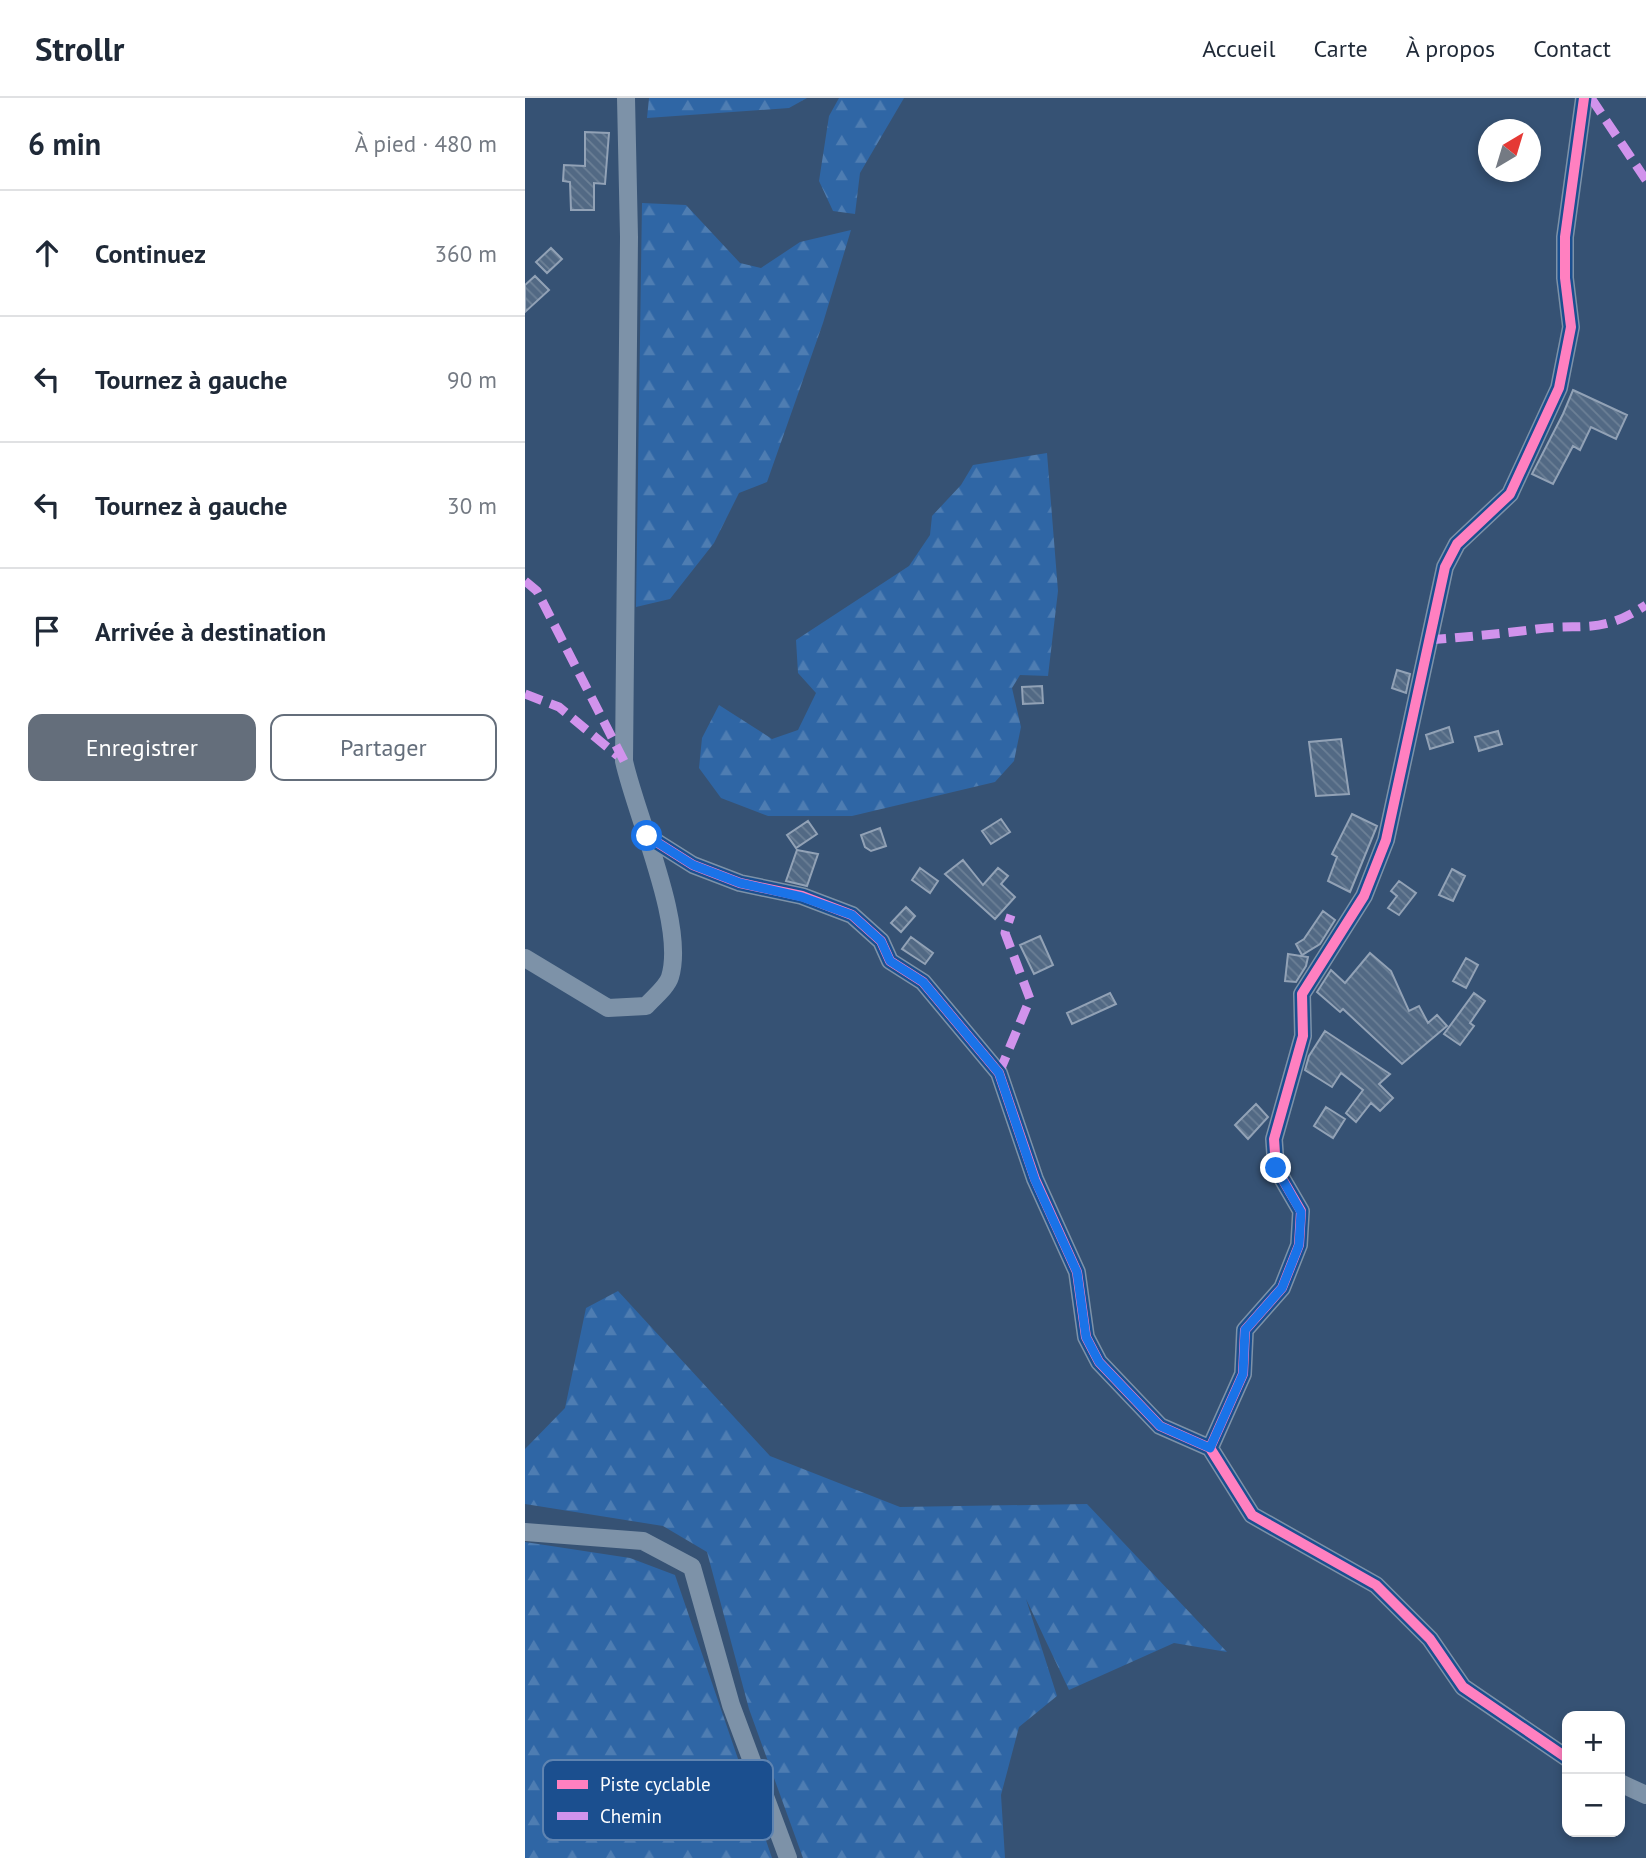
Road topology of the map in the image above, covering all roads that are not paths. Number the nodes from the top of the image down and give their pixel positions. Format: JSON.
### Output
{"nodes":[{"id":1,"x":626,"y":98,"type":"edge"},
{"id":2,"x":1584,"y":98,"type":"edge"},
{"id":3,"x":647,"y":836,"type":"junction"},
{"id":4,"x":525,"y":958,"type":"edge"},
{"id":5,"x":1210,"y":1448,"type":"junction"},
{"id":6,"x":525,"y":1532,"type":"edge"},
{"id":7,"x":1562,"y":1755,"type":"edge"},
{"id":8,"x":751,"y":1760,"type":"edge"},
{"id":9,"x":1625,"y":1785,"type":"edge"},
{"id":10,"x":1646,"y":1795,"type":"edge"},
{"id":11,"x":773,"y":1818,"type":"edge"},
{"id":12,"x":788,"y":1858,"type":"edge"}],
"edges":[{"from":1,"to":3,"type":"street"},
{"from":2,"to":5,"type":"street"},
{"from":3,"to":4,"type":"street"},
{"from":3,"to":5,"type":"street"},
{"from":5,"to":7,"type":"street"},
{"from":6,"to":8,"type":"street"},
{"from":9,"to":10,"type":"street"},
{"from":11,"to":12,"type":"street"}]}
